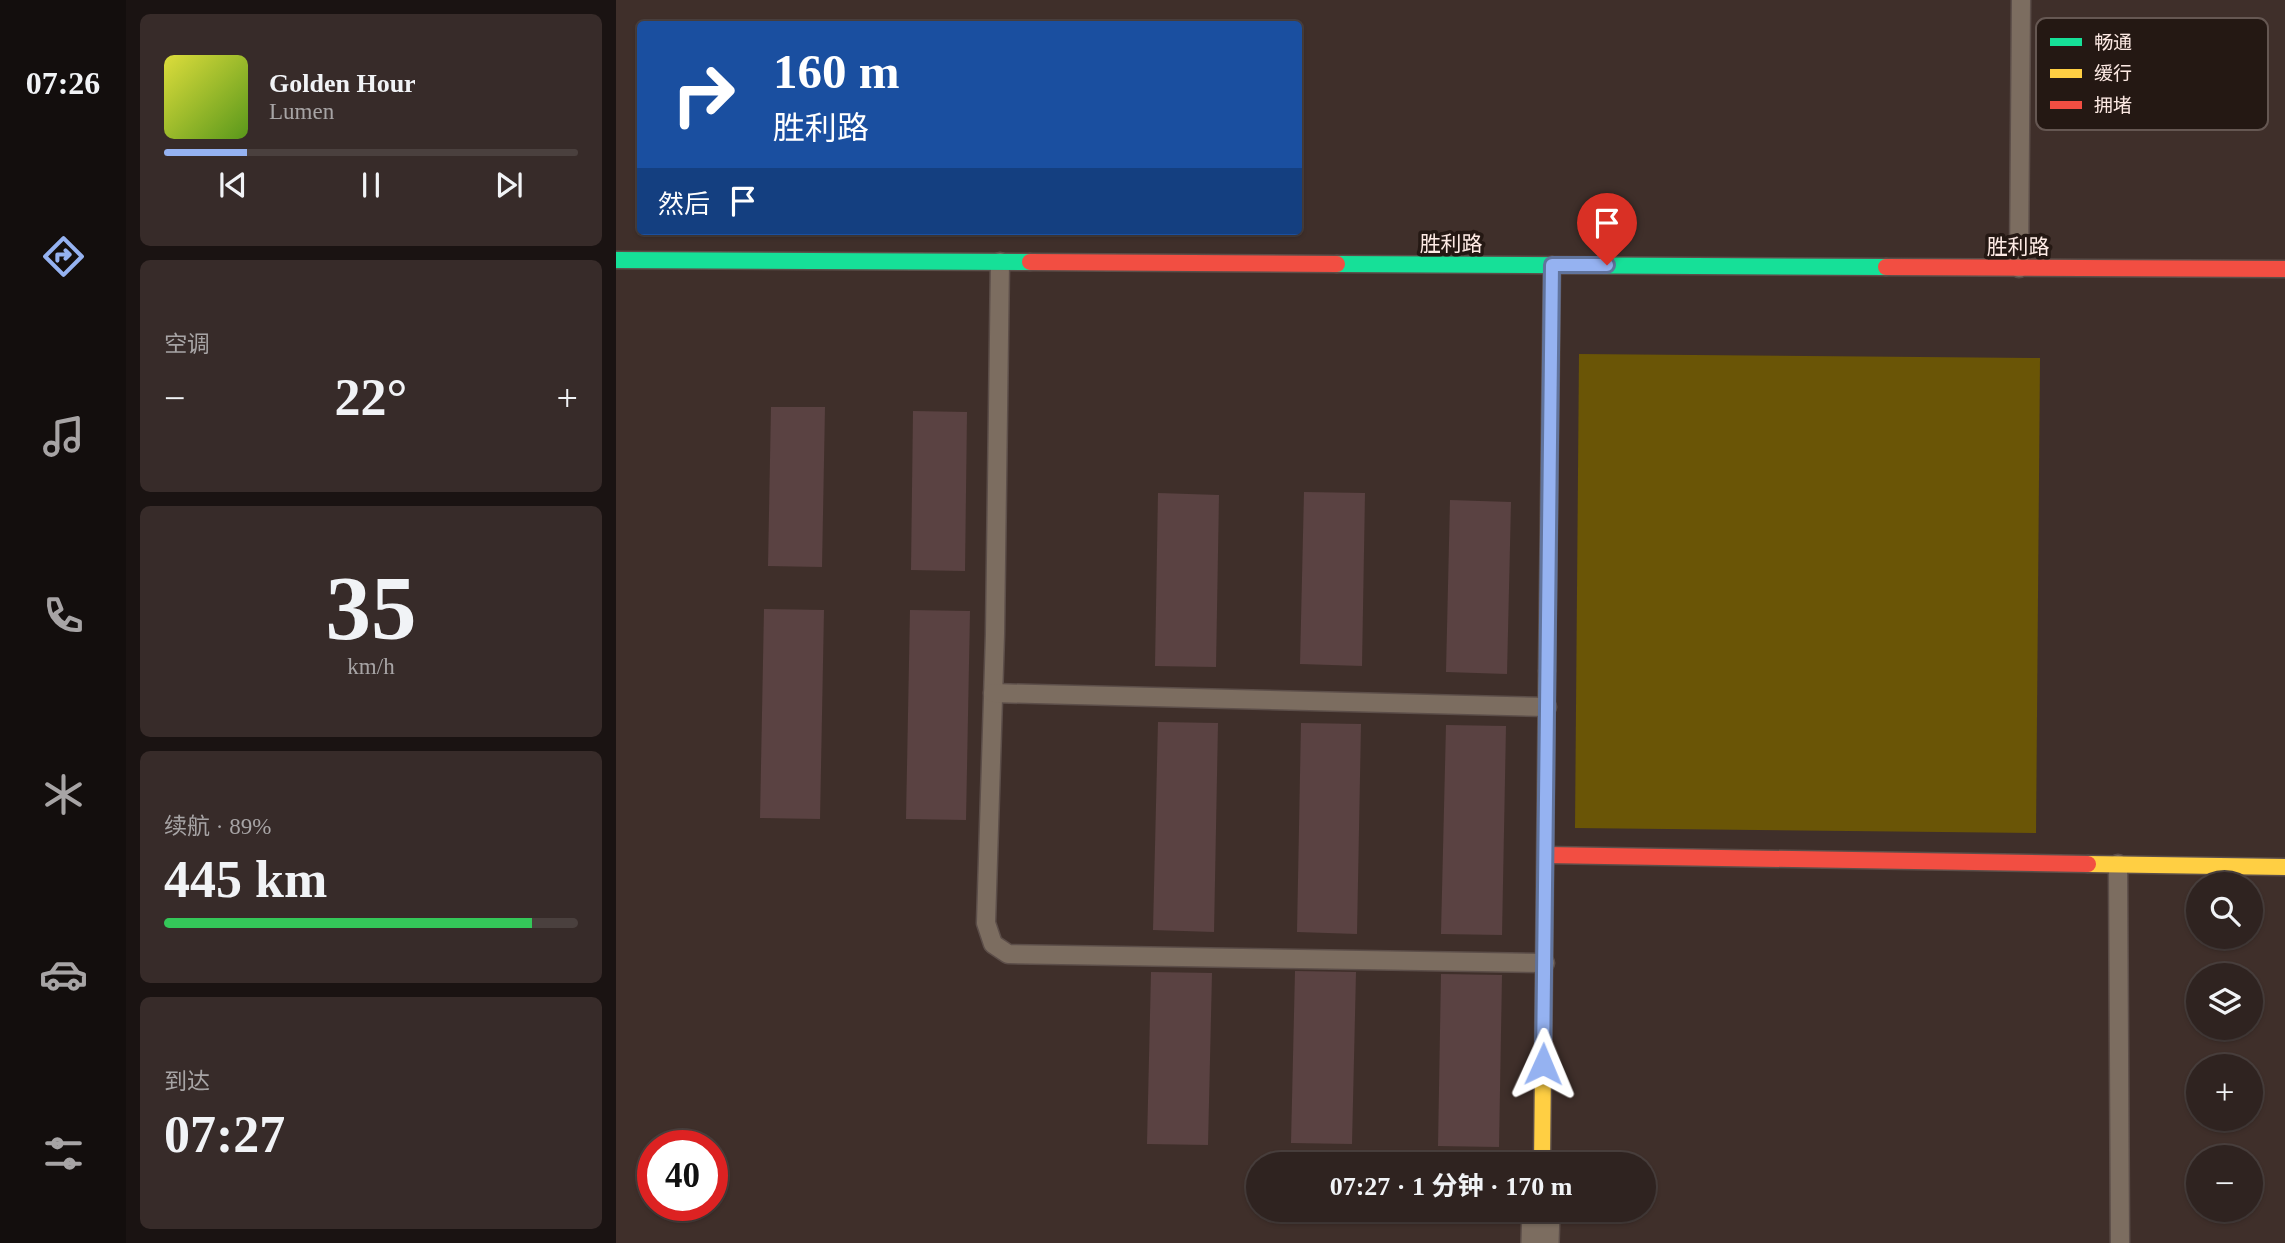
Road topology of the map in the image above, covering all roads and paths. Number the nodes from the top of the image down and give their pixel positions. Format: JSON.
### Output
{"nodes":[{"id":1,"x":2021,"y":0,"type":"edge"},
{"id":2,"x":616,"y":260,"type":"edge"},
{"id":3,"x":1000,"y":262,"type":"junction"},
{"id":4,"x":1552,"y":265,"type":"junction"},
{"id":5,"x":2019,"y":268,"type":"junction"},
{"id":6,"x":2285,"y":269,"type":"edge"},
{"id":7,"x":993,"y":693,"type":"junction"},
{"id":8,"x":1547,"y":707,"type":"junction"},
{"id":9,"x":1546,"y":855,"type":"junction"},
{"id":10,"x":2118,"y":864,"type":"junction"},
{"id":11,"x":2285,"y":867,"type":"edge"},
{"id":12,"x":1545,"y":964,"type":"junction"},
{"id":13,"x":1542,"y":1152,"type":"edge"},
{"id":14,"x":1541,"y":1222,"type":"edge"},
{"id":15,"x":1540,"y":1243,"type":"edge"},
{"id":16,"x":2120,"y":1243,"type":"edge"}],
"edges":[{"from":1,"to":5,"type":"lane"},
{"from":2,"to":3,"type":"street","name":"胜利路"},
{"from":3,"to":4,"type":"street","name":"胜利路"},
{"from":3,"to":7,"type":"lane"},
{"from":4,"to":5,"type":"street","name":"胜利路"},
{"from":4,"to":8,"type":"street"},
{"from":5,"to":6,"type":"street","name":"胜利路"},
{"from":7,"to":8,"type":"lane"},
{"from":7,"to":12,"type":"lane"},
{"from":8,"to":9,"type":"street"},
{"from":9,"to":10,"type":"street"},
{"from":9,"to":12,"type":"street"},
{"from":10,"to":11,"type":"street"},
{"from":10,"to":16,"type":"lane"},
{"from":12,"to":13,"type":"street"},
{"from":14,"to":15,"type":"street"}]}
